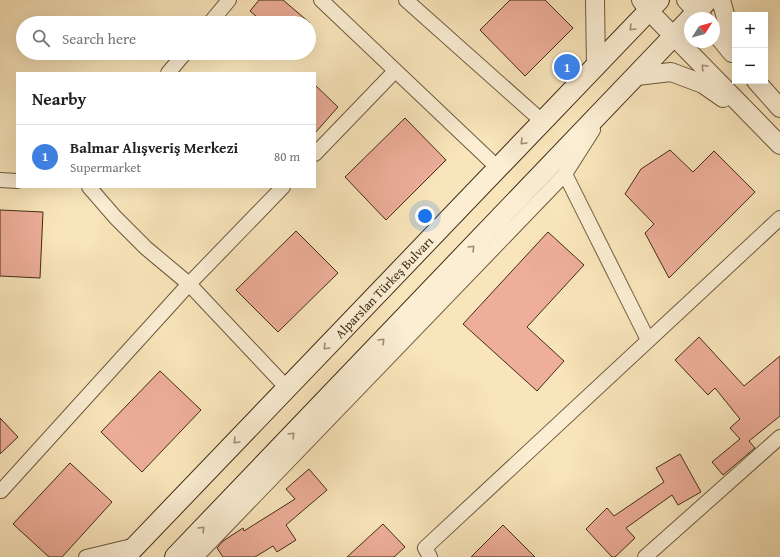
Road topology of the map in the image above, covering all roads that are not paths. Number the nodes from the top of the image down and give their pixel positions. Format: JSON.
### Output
{"nodes":[{"id":1,"x":230,"y":0,"type":"edge"},
{"id":2,"x":321,"y":0,"type":"edge"},
{"id":3,"x":406,"y":0,"type":"edge"},
{"id":4,"x":595,"y":0,"type":"edge"},
{"id":5,"x":721,"y":0,"type":"edge"},
{"id":6,"x":650,"y":4,"type":"edge"},
{"id":7,"x":696,"y":11,"type":"edge"},
{"id":8,"x":216,"y":16,"type":"edge"},
{"id":9,"x":674,"y":36,"type":"junction"},
{"id":10,"x":720,"y":38,"type":"edge"},
{"id":11,"x":734,"y":48,"type":"edge"},
{"id":12,"x":732,"y":53,"type":"edge"},
{"id":13,"x":179,"y":60,"type":"edge"},
{"id":14,"x":596,"y":66,"type":"junction"},
{"id":15,"x":395,"y":71,"type":"junction"},
{"id":16,"x":169,"y":72,"type":"edge"},
{"id":17,"x":637,"y":76,"type":"junction"},
{"id":18,"x":759,"y":84,"type":"edge"},
{"id":19,"x":608,"y":106,"type":"junction"},
{"id":20,"x":780,"y":108,"type":"edge"},
{"id":21,"x":754,"y":119,"type":"junction"},
{"id":22,"x":542,"y":122,"type":"junction"},
{"id":23,"x":780,"y":145,"type":"edge"},
{"id":24,"x":316,"y":153,"type":"edge"},
{"id":25,"x":498,"y":168,"type":"junction"},
{"id":26,"x":565,"y":174,"type":"junction"},
{"id":27,"x":0,"y":180,"type":"edge"},
{"id":28,"x":16,"y":181,"type":"edge"},
{"id":29,"x":90,"y":188,"type":"edge"},
{"id":30,"x":282,"y":188,"type":"edge"},
{"id":31,"x":780,"y":218,"type":"edge"},
{"id":32,"x":189,"y":284,"type":"junction"},
{"id":33,"x":648,"y":340,"type":"junction"},
{"id":34,"x":287,"y":388,"type":"junction"},
{"id":35,"x":780,"y":437,"type":"edge"},
{"id":36,"x":1,"y":491,"type":"edge"},
{"id":37,"x":131,"y":551,"type":"edge"},
{"id":38,"x":86,"y":557,"type":"edge"},
{"id":39,"x":175,"y":557,"type":"edge"},
{"id":40,"x":196,"y":557,"type":"edge"},
{"id":41,"x":430,"y":557,"type":"edge"},
{"id":42,"x":646,"y":557,"type":"edge"}],
"edges":[{"from":1,"to":8,"type":"street"},
{"from":2,"to":15,"type":"street"},
{"from":3,"to":22,"type":"street"},
{"from":4,"to":14,"type":"street"},
{"from":5,"to":11,"type":"street"},
{"from":6,"to":9,"type":"street"},
{"from":6,"to":14,"type":"main road","name":"Alparslan Türkeş Bulvarı","one_way":true},
{"from":7,"to":9,"type":"main road"},
{"from":9,"to":17,"type":"main road"},
{"from":21,"to":9,"type":"street","one_way":true},
{"from":10,"to":12,"type":"street"},
{"from":13,"to":16,"type":"street"},
{"from":14,"to":22,"type":"main road","name":"Alparslan Türkeş Bulvarı"},
{"from":15,"to":24,"type":"street"},
{"from":15,"to":25,"type":"street"},
{"from":17,"to":19,"type":"main road"},
{"from":17,"to":21,"type":"street"},
{"from":18,"to":20,"type":"street"},
{"from":19,"to":26,"type":"street"},
{"from":39,"to":19,"type":"main road","one_way":true},
{"from":21,"to":23,"type":"street"},
{"from":22,"to":25,"type":"main road","name":"Alparslan Türkeş Bulvarı","one_way":true},
{"from":25,"to":34,"type":"main road","name":"Alparslan Türkeş Bulvarı","one_way":true},
{"from":26,"to":33,"type":"street"},
{"from":26,"to":40,"type":"street"},
{"from":27,"to":28,"type":"street"},
{"from":29,"to":32,"type":"street"},
{"from":30,"to":32,"type":"street"},
{"from":31,"to":33,"type":"street"},
{"from":32,"to":34,"type":"street"},
{"from":32,"to":36,"type":"street"},
{"from":33,"to":41,"type":"street"},
{"from":34,"to":37,"type":"main road","name":"Alparslan Türkeş Bulvarı","one_way":true},
{"from":35,"to":42,"type":"street"},
{"from":37,"to":38,"type":"street"}]}
